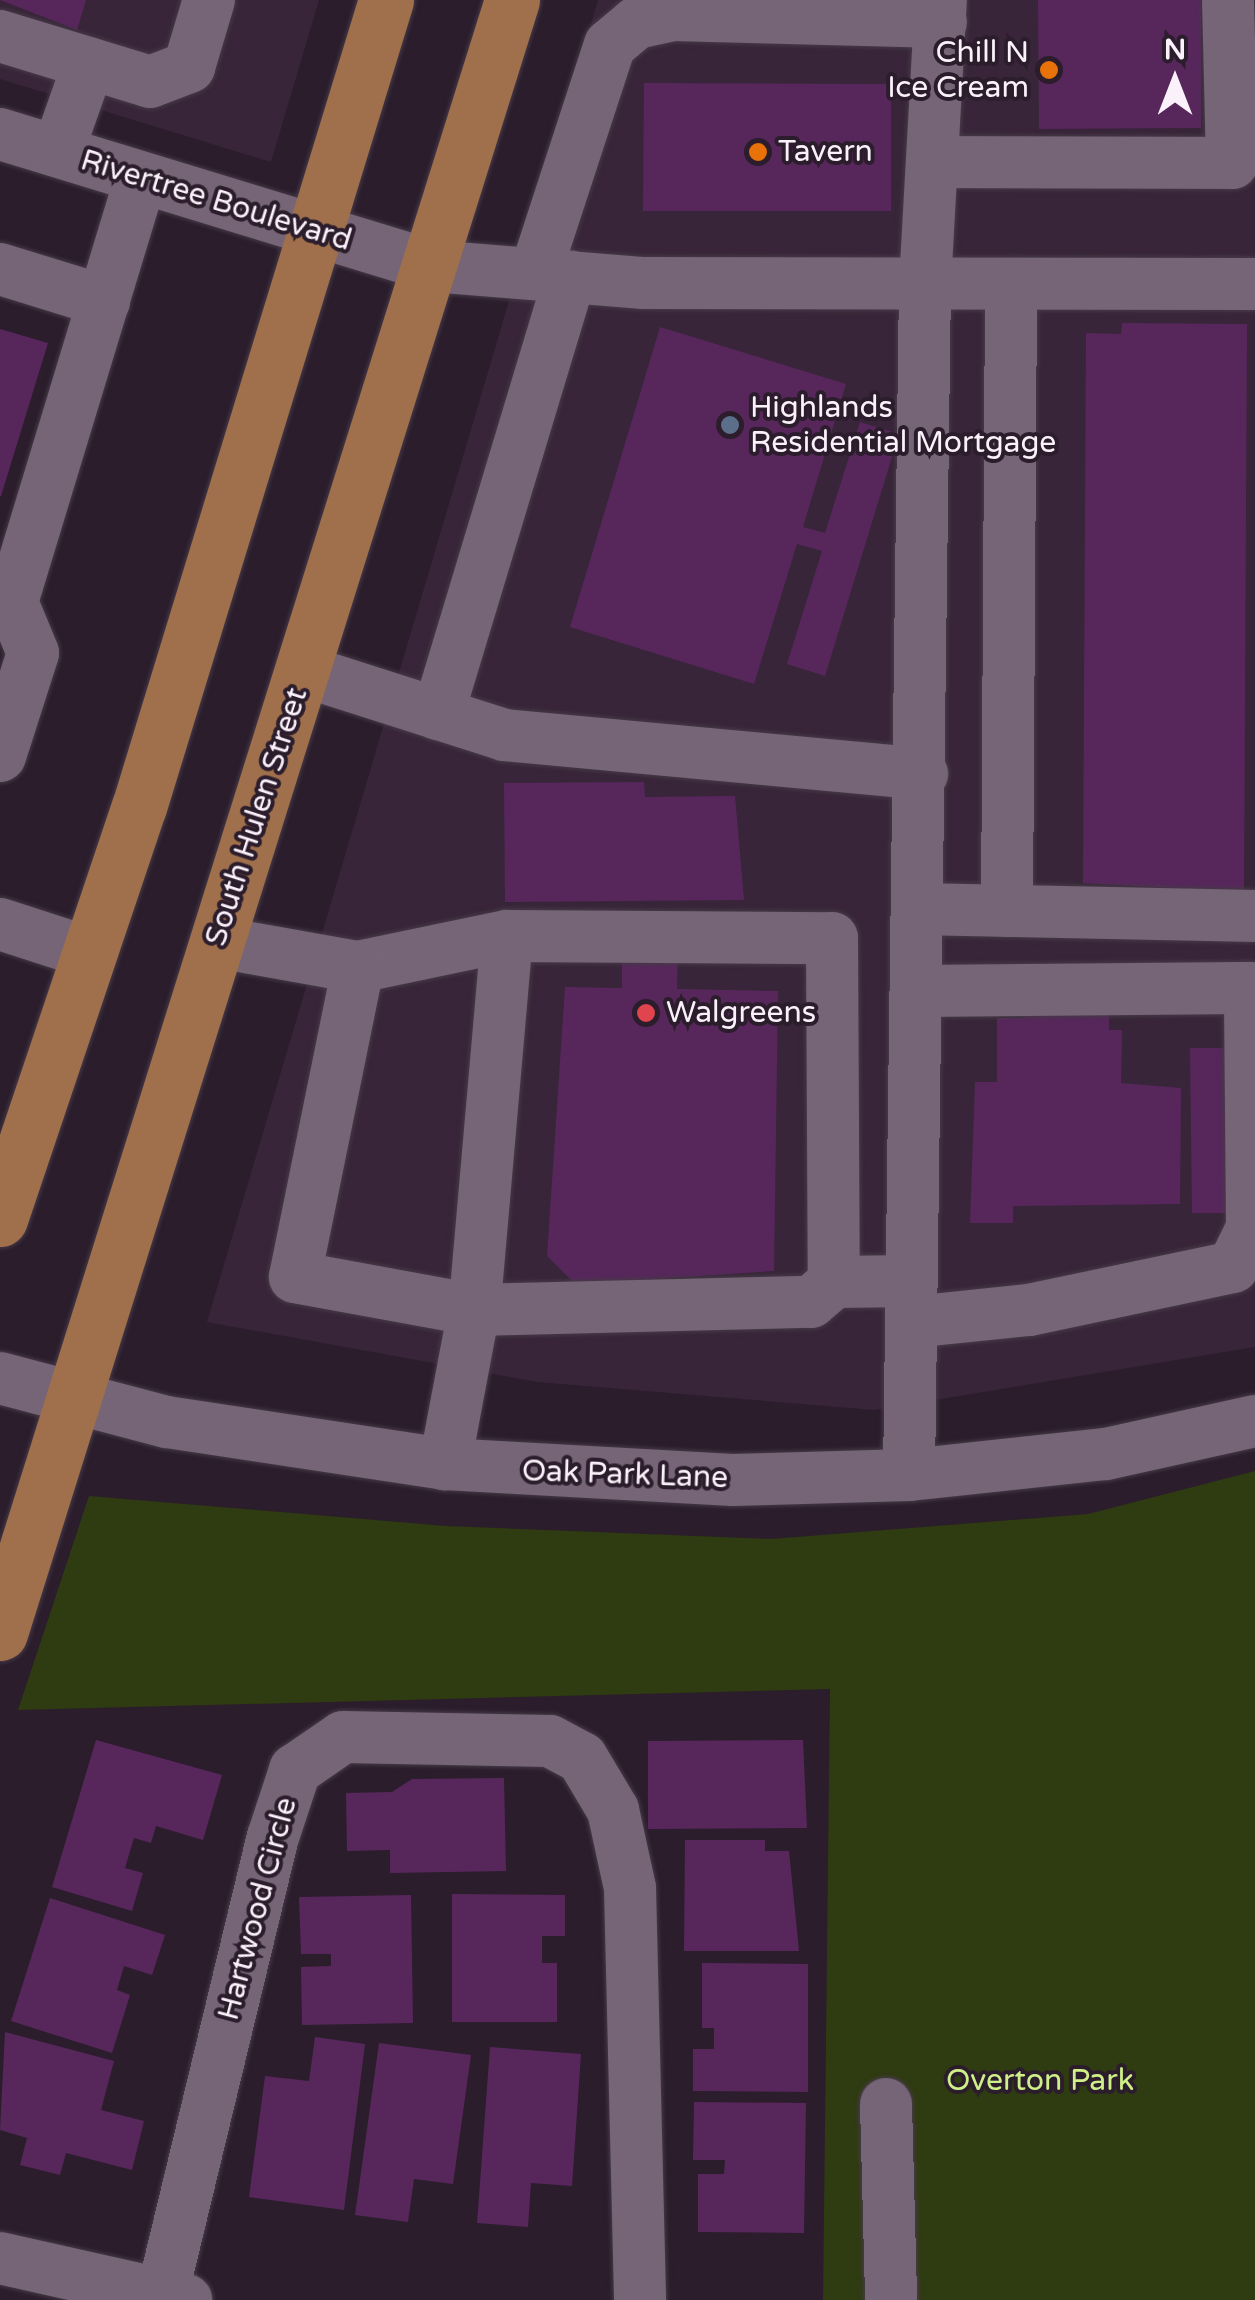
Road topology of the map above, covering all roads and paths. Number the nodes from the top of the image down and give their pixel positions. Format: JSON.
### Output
{"nodes":[{"id":1,"x":209,"y":0,"type":"edge"},
{"id":2,"x":386,"y":0,"type":"edge"},
{"id":3,"x":512,"y":0,"type":"edge"},
{"id":4,"x":1228,"y":0,"type":"edge"},
{"id":5,"x":674,"y":8,"type":"edge"},
{"id":6,"x":941,"y":11,"type":"edge"},
{"id":7,"x":0,"y":36,"type":"edge"},
{"id":8,"x":89,"y":63,"type":"junction"},
{"id":9,"x":0,"y":134,"type":"edge"},
{"id":10,"x":58,"y":151,"type":"junction"},
{"id":11,"x":938,"y":162,"type":"junction"},
{"id":12,"x":141,"y":178,"type":"junction"},
{"id":13,"x":316,"y":234,"type":"junction"},
{"id":14,"x":432,"y":266,"type":"junction"},
{"id":15,"x":0,"y":269,"type":"edge"},
{"id":16,"x":552,"y":276,"type":"junction"},
{"id":17,"x":925,"y":284,"type":"junction"},
{"id":18,"x":1011,"y":284,"type":"junction"},
{"id":19,"x":1255,"y":284,"type":"edge"},
{"id":20,"x":104,"y":301,"type":"junction"},
{"id":21,"x":304,"y":671,"type":"junction"},
{"id":22,"x":438,"y":714,"type":"junction"},
{"id":23,"x":0,"y":756,"type":"edge"},
{"id":24,"x":922,"y":774,"type":"junction"},
{"id":25,"x":919,"y":909,"type":"junction"},
{"id":26,"x":1007,"y":911,"type":"junction"},
{"id":27,"x":1255,"y":916,"type":"edge"},
{"id":28,"x":0,"y":924,"type":"edge"},
{"id":29,"x":508,"y":936,"type":"junction"},
{"id":30,"x":218,"y":942,"type":"junction"},
{"id":31,"x":90,"y":953,"type":"junction"},
{"id":32,"x":358,"y":967,"type":"junction"},
{"id":33,"x":918,"y":990,"type":"junction"},
{"id":34,"x":0,"y":1219,"type":"edge"},
{"id":35,"x":834,"y":1282,"type":"junction"},
{"id":36,"x":912,"y":1302,"type":"junction"},
{"id":37,"x":474,"y":1310,"type":"junction"},
{"id":38,"x":0,"y":1378,"type":"edge"},
{"id":39,"x":72,"y":1401,"type":"junction"},
{"id":40,"x":1255,"y":1421,"type":"edge"},
{"id":41,"x":445,"y":1464,"type":"junction"},
{"id":42,"x":908,"y":1475,"type":"junction"},
{"id":43,"x":0,"y":1633,"type":"edge"},
{"id":44,"x":886,"y":2104,"type":"dead end"},
{"id":45,"x":0,"y":2258,"type":"edge"},
{"id":46,"x":174,"y":2298,"type":"edge"},
{"id":47,"x":640,"y":2300,"type":"edge"},
{"id":48,"x":892,"y":2300,"type":"edge"}],
"edges":[{"from":1,"to":8,"type":"street"},
{"from":2,"to":13,"type":"main road"},
{"from":3,"to":14,"type":"main road","name":"South Hulen Street"},
{"from":4,"to":11,"type":"street"},
{"from":5,"to":6,"type":"street"},
{"from":5,"to":16,"type":"street"},
{"from":6,"to":11,"type":"street"},
{"from":7,"to":8,"type":"street"},
{"from":8,"to":10,"type":"street"},
{"from":9,"to":10,"type":"street","name":"Rivertree Boulevard"},
{"from":10,"to":12,"type":"street","name":"Rivertree Boulevard"},
{"from":11,"to":17,"type":"street"},
{"from":12,"to":13,"type":"street","name":"Rivertree Boulevard"},
{"from":12,"to":20,"type":"street"},
{"from":13,"to":14,"type":"street","name":"Rivertree Boulevard"},
{"from":13,"to":31,"type":"main road"},
{"from":14,"to":16,"type":"street","name":"Rivertree Boulevard"},
{"from":14,"to":21,"type":"main road","name":"South Hulen Street"},
{"from":15,"to":20,"type":"street"},
{"from":16,"to":17,"type":"street","name":"Rivertree Boulevard"},
{"from":16,"to":22,"type":"street"},
{"from":17,"to":18,"type":"street","name":"Rivertree Boulevard"},
{"from":17,"to":24,"type":"street"},
{"from":18,"to":19,"type":"street","name":"Rivertree Boulevard"},
{"from":18,"to":26,"type":"street"},
{"from":20,"to":23,"type":"street"},
{"from":21,"to":22,"type":"street"},
{"from":21,"to":30,"type":"main road","name":"South Hulen Street"},
{"from":22,"to":24,"type":"street"},
{"from":24,"to":25,"type":"street"},
{"from":25,"to":26,"type":"street"},
{"from":25,"to":33,"type":"street"},
{"from":26,"to":27,"type":"street"},
{"from":28,"to":31,"type":"street"},
{"from":29,"to":32,"type":"street"},
{"from":29,"to":35,"type":"street"},
{"from":29,"to":37,"type":"street"},
{"from":30,"to":32,"type":"street"},
{"from":30,"to":39,"type":"main road","name":"South Hulen Street"},
{"from":31,"to":34,"type":"main road"},
{"from":32,"to":37,"type":"street"},
{"from":33,"to":36,"type":"street"},
{"from":33,"to":36,"type":"street"},
{"from":35,"to":36,"type":"street"},
{"from":35,"to":37,"type":"street"},
{"from":36,"to":42,"type":"street"},
{"from":37,"to":41,"type":"street"},
{"from":38,"to":39,"type":"street","name":"Oak Park Lane"},
{"from":39,"to":41,"type":"street","name":"Oak Park Lane"},
{"from":39,"to":43,"type":"main road","name":"South Hulen Street"},
{"from":40,"to":42,"type":"street","name":"Oak Park Lane"},
{"from":41,"to":42,"type":"street","name":"Oak Park Lane"},
{"from":44,"to":48,"type":"street"},
{"from":45,"to":46,"type":"street"},
{"from":46,"to":47,"type":"street","name":"Hartwood Circle"}]}
